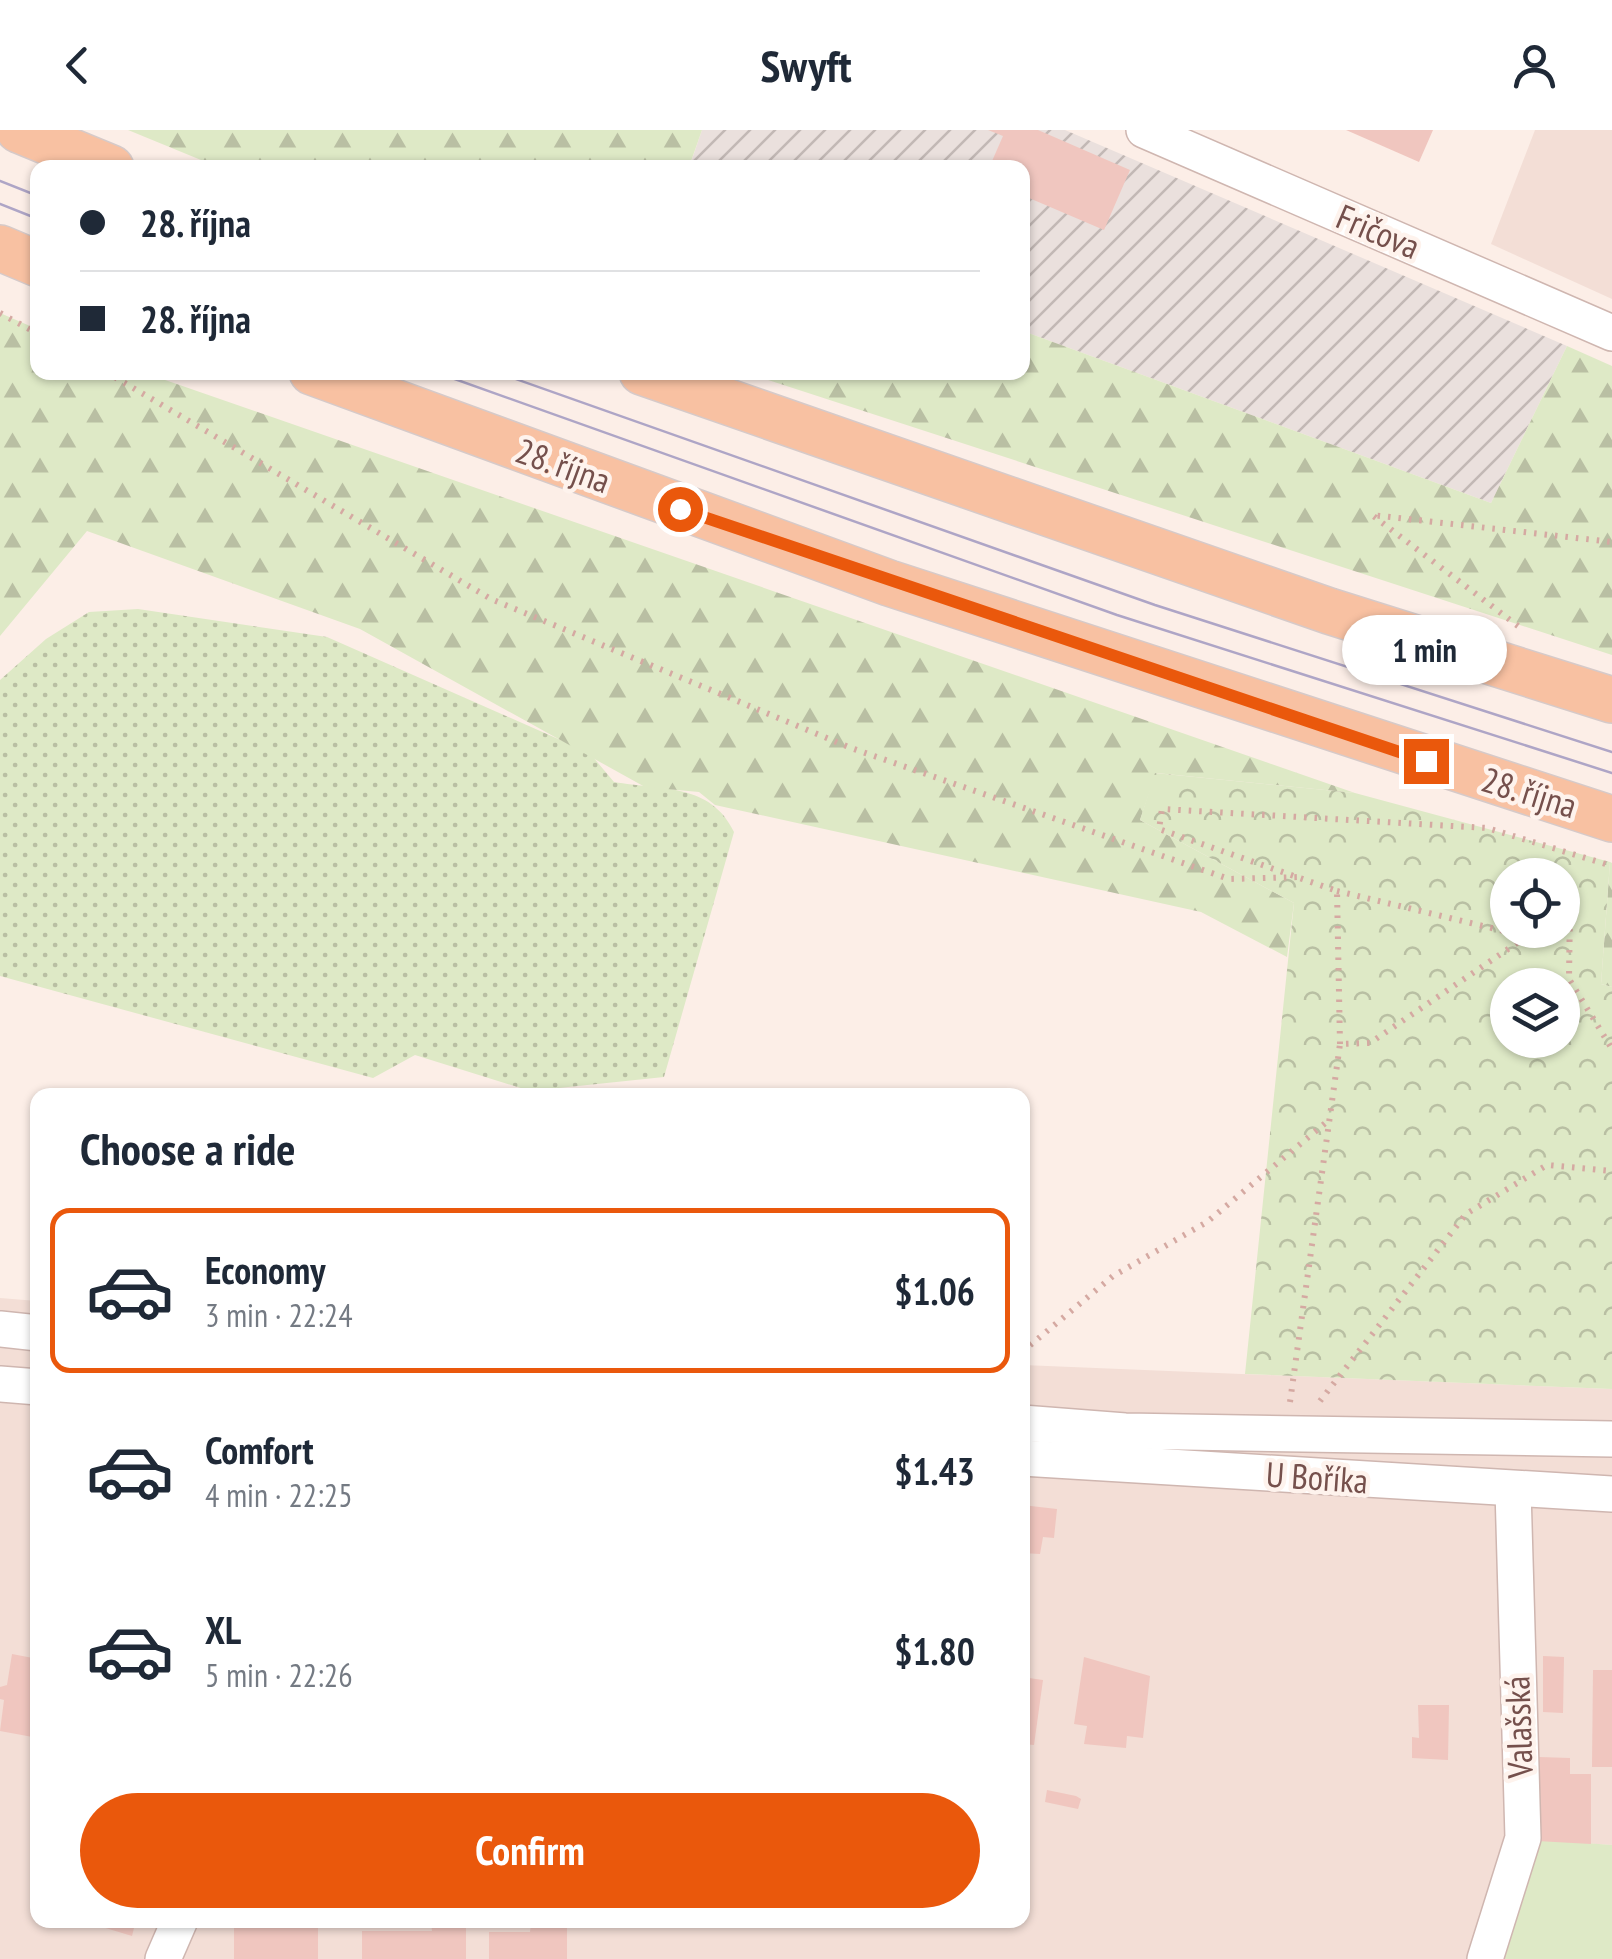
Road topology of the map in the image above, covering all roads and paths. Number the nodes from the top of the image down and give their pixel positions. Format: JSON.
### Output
{"nodes":[{"id":1,"x":1144,"y":130,"type":"edge"},
{"id":2,"x":30,"y":135,"type":"edge"},
{"id":3,"x":91,"y":160,"type":"edge"},
{"id":4,"x":0,"y":248,"type":"edge"},
{"id":5,"x":30,"y":261,"type":"edge"},
{"id":6,"x":0,"y":313,"type":"edge"},
{"id":7,"x":30,"y":330,"type":"edge"},
{"id":8,"x":1612,"y":334,"type":"edge"},
{"id":9,"x":120,"y":380,"type":"edge"},
{"id":10,"x":334,"y":380,"type":"edge"},
{"id":11,"x":665,"y":380,"type":"edge"},
{"id":12,"x":1612,"y":542,"type":"edge"},
{"id":13,"x":1526,"y":632,"type":"dead end"},
{"id":14,"x":1612,"y":700,"type":"edge"},
{"id":15,"x":1612,"y":819,"type":"edge"},
{"id":16,"x":1612,"y":866,"type":"edge"},
{"id":17,"x":1301,"y":877,"type":"junction"},
{"id":18,"x":1337,"y":890,"type":"junction"},
{"id":19,"x":1490,"y":927,"type":"edge"},
{"id":20,"x":1509,"y":948,"type":"edge"},
{"id":21,"x":1569,"y":948,"type":"edge"},
{"id":22,"x":1340,"y":1044,"type":"junction"},
{"id":23,"x":1612,"y":1049,"type":"edge"},
{"id":24,"x":1330,"y":1119,"type":"junction"},
{"id":25,"x":1612,"y":1171,"type":"edge"},
{"id":26,"x":0,"y":1330,"type":"edge"},
{"id":27,"x":30,"y":1332,"type":"edge"},
{"id":28,"x":1030,"y":1345,"type":"edge"},
{"id":29,"x":0,"y":1384,"type":"edge"},
{"id":30,"x":30,"y":1386,"type":"edge"},
{"id":31,"x":1314,"y":1410,"type":"dead end"},
{"id":32,"x":1030,"y":1424,"type":"edge"},
{"id":33,"x":1286,"y":1432,"type":"junction"},
{"id":34,"x":1612,"y":1440,"type":"edge"},
{"id":35,"x":1030,"y":1459,"type":"edge"},
{"id":36,"x":1283,"y":1476,"type":"junction"},
{"id":37,"x":1514,"y":1490,"type":"junction"},
{"id":38,"x":1612,"y":1494,"type":"edge"},
{"id":39,"x":176,"y":1928,"type":"edge"},
{"id":40,"x":162,"y":1959,"type":"edge"},
{"id":41,"x":1485,"y":1959,"type":"edge"}],
"edges":[{"from":1,"to":8,"type":"street","name":"Fričova"},
{"from":2,"to":3,"type":"main road"},
{"from":4,"to":5,"type":"main road"},
{"from":6,"to":7,"type":"path"},
{"from":9,"to":17,"type":"path"},
{"from":10,"to":15,"type":"main road","name":"28. října"},
{"from":11,"to":14,"type":"main road"},
{"from":12,"to":13,"type":"path"},
{"from":16,"to":17,"type":"path"},
{"from":17,"to":18,"type":"path"},
{"from":18,"to":19,"type":"path"},
{"from":18,"to":22,"type":"path"},
{"from":20,"to":22,"type":"path"},
{"from":21,"to":23,"type":"path"},
{"from":22,"to":24,"type":"path"},
{"from":24,"to":28,"type":"path"},
{"from":24,"to":33,"type":"path"},
{"from":25,"to":31,"type":"path"},
{"from":26,"to":27,"type":"street"},
{"from":29,"to":30,"type":"street"},
{"from":32,"to":33,"type":"street","name":"U Boříka"},
{"from":33,"to":34,"type":"street","name":"U Boříka"},
{"from":33,"to":36,"type":"street"},
{"from":35,"to":36,"type":"street","name":"U Boříka"},
{"from":36,"to":37,"type":"street","name":"U Boříka"},
{"from":37,"to":38,"type":"street","name":"U Boříka"},
{"from":37,"to":41,"type":"street","name":"Valašská"},
{"from":39,"to":40,"type":"street"}]}
